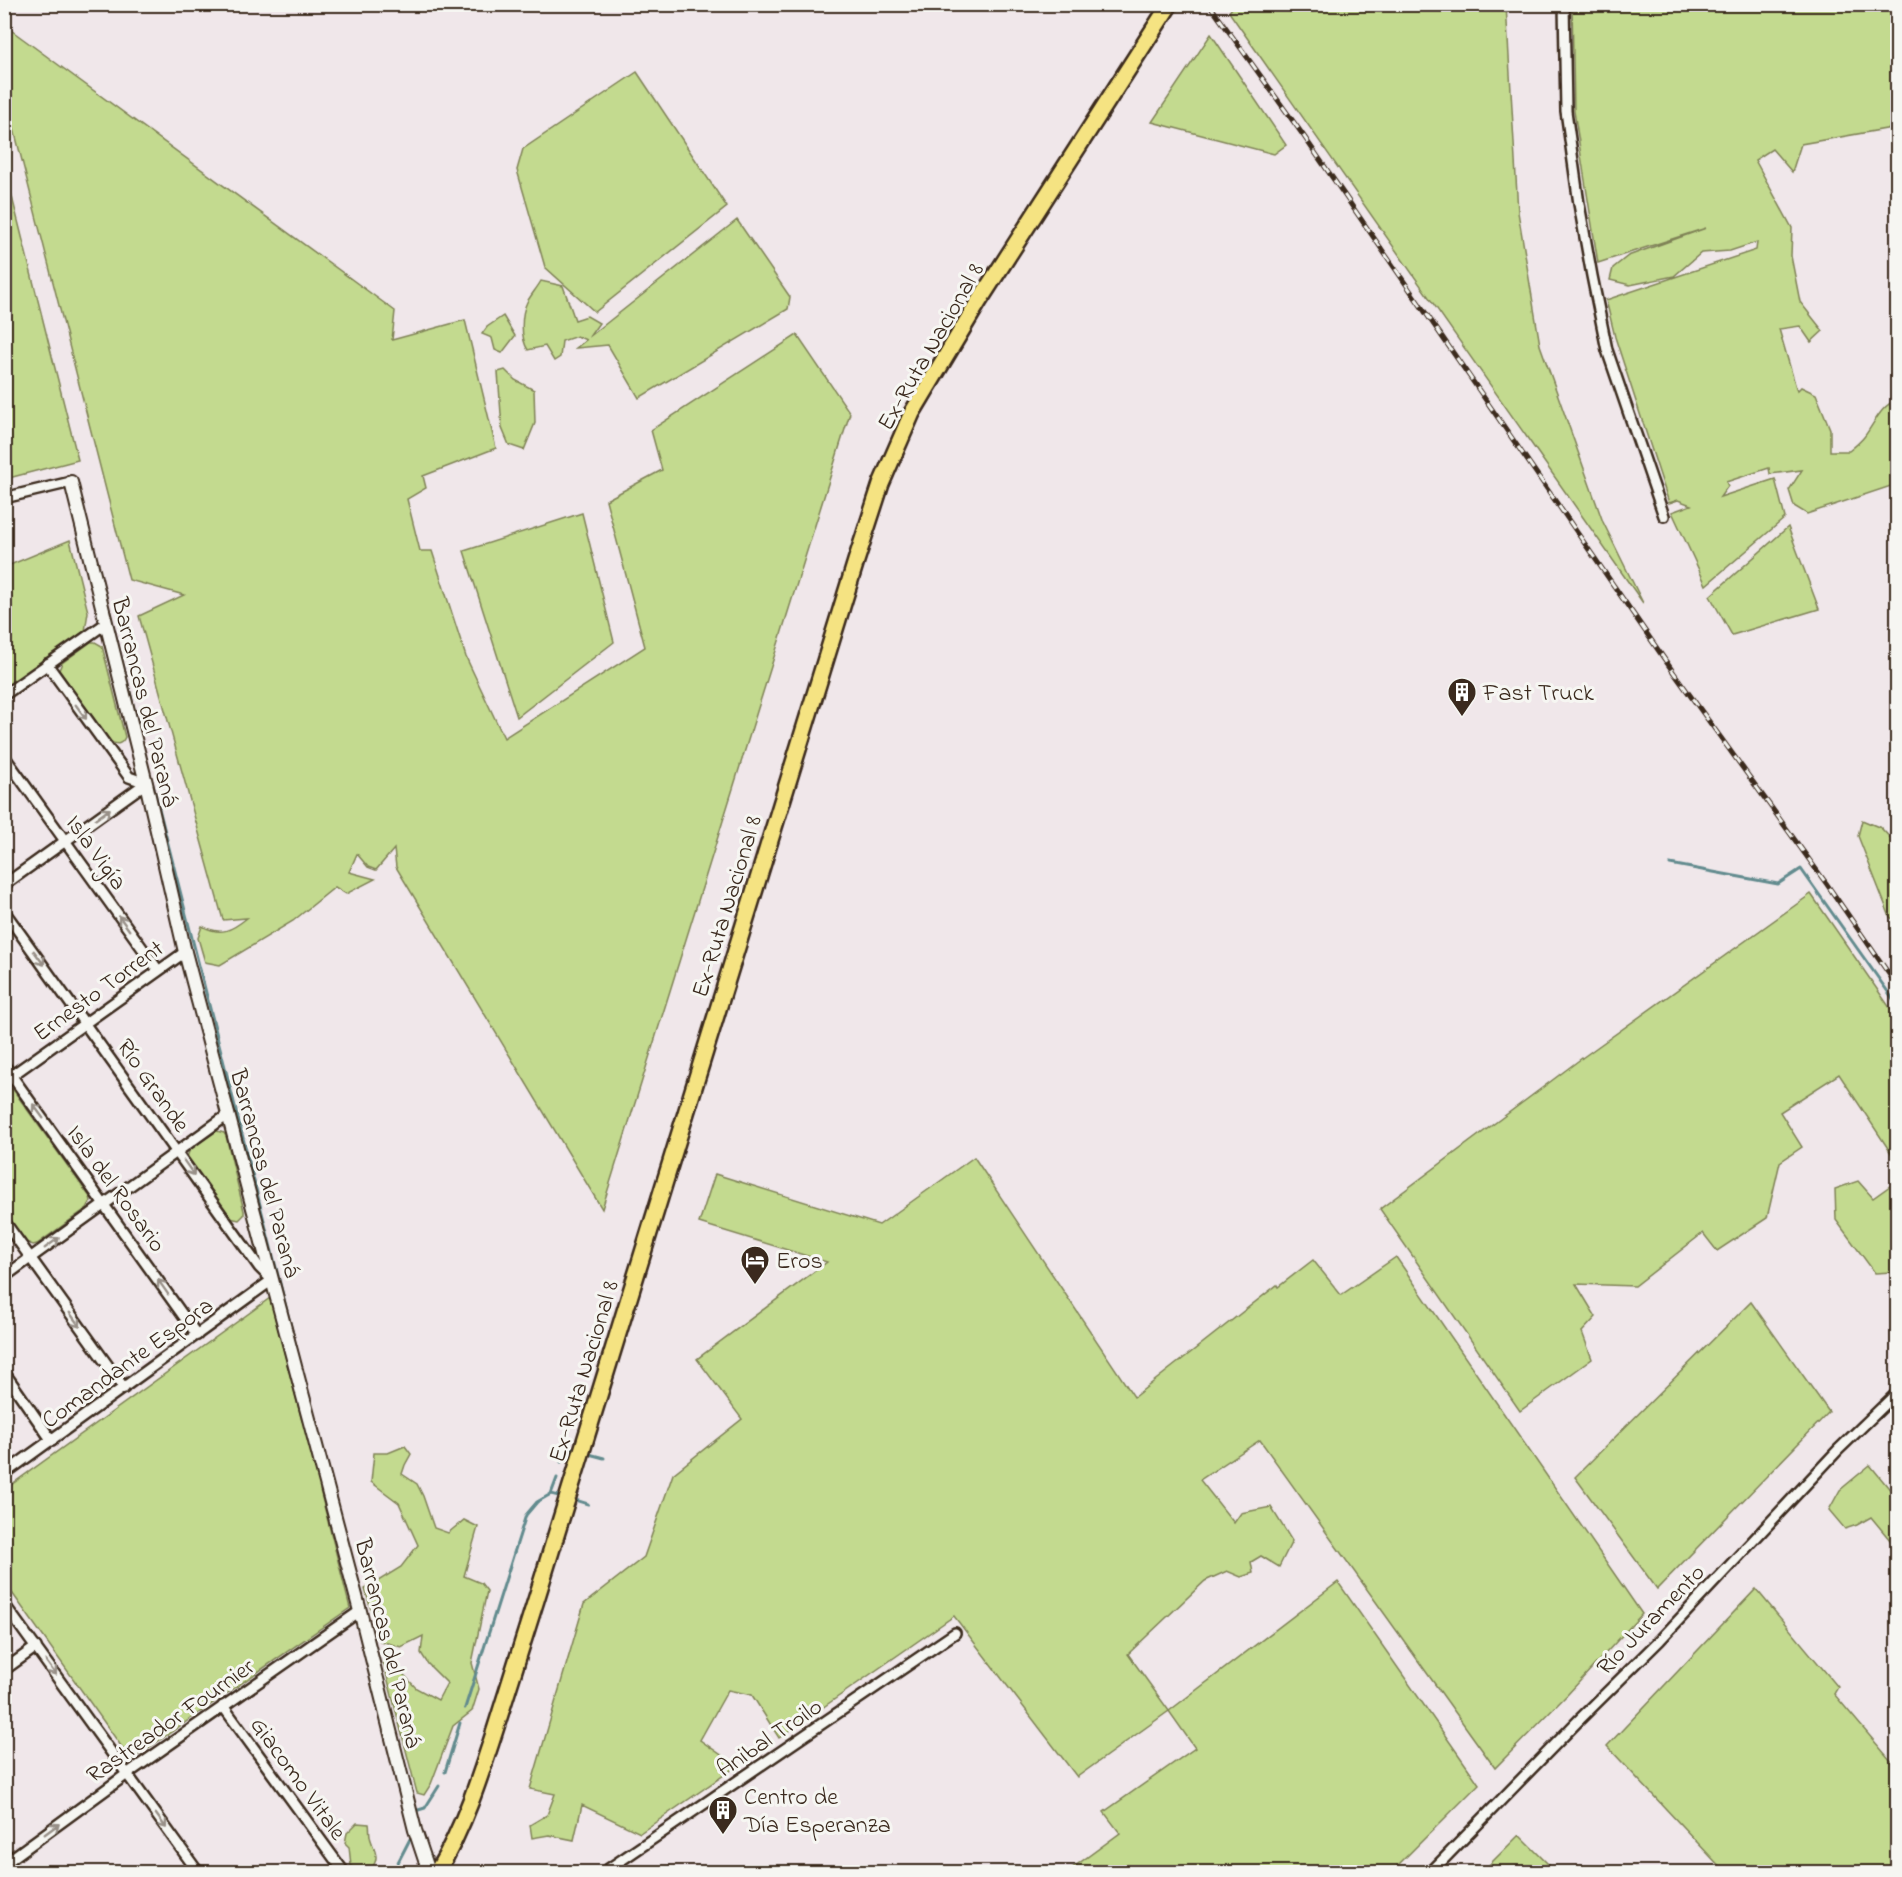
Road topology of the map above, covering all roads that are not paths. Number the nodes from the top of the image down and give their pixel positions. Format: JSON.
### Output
{"nodes":[{"id":1,"x":1170,"y":4,"type":"edge"},
{"id":2,"x":1564,"y":4,"type":"edge"},
{"id":3,"x":71,"y":482,"type":"joint"},
{"id":4,"x":4,"y":498,"type":"edge"},
{"id":5,"x":1664,"y":516,"type":"dead end"},
{"id":6,"x":105,"y":624,"type":"junction"},
{"id":7,"x":47,"y":664,"type":"junction"},
{"id":8,"x":4,"y":695,"type":"edge"},
{"id":9,"x":4,"y":756,"type":"edge"},
{"id":10,"x":146,"y":783,"type":"junction"},
{"id":11,"x":65,"y":841,"type":"junction"},
{"id":12,"x":4,"y":885,"type":"edge"},
{"id":13,"x":4,"y":911,"type":"edge"},
{"id":14,"x":185,"y":952,"type":"junction"},
{"id":15,"x":158,"y":970,"type":"junction"},
{"id":16,"x":86,"y":1023,"type":"junction"},
{"id":17,"x":4,"y":1065,"type":"edge"},
{"id":18,"x":8,"y":1079,"type":"edge"},
{"id":19,"x":229,"y":1114,"type":"junction"},
{"id":20,"x":177,"y":1152,"type":"junction"},
{"id":21,"x":105,"y":1204,"type":"junction"},
{"id":22,"x":4,"y":1221,"type":"edge"},
{"id":23,"x":31,"y":1258,"type":"junction"},
{"id":24,"x":4,"y":1277,"type":"edge"},
{"id":25,"x":272,"y":1280,"type":"junction"},
{"id":26,"x":197,"y":1335,"type":"junction"},
{"id":27,"x":4,"y":1372,"type":"edge"},
{"id":28,"x":124,"y":1388,"type":"junction"},
{"id":29,"x":1898,"y":1392,"type":"edge"},
{"id":30,"x":52,"y":1441,"type":"junction"},
{"id":31,"x":4,"y":1474,"type":"edge"},
{"id":32,"x":4,"y":1604,"type":"edge"},
{"id":33,"x":360,"y":1611,"type":"junction"},
{"id":34,"x":955,"y":1634,"type":"dead end"},
{"id":35,"x":36,"y":1647,"type":"junction"},
{"id":36,"x":4,"y":1670,"type":"edge"},
{"id":37,"x":223,"y":1706,"type":"junction"},
{"id":38,"x":127,"y":1774,"type":"junction"},
{"id":39,"x":4,"y":1864,"type":"edge"},
{"id":40,"x":198,"y":1872,"type":"edge"},
{"id":41,"x":344,"y":1872,"type":"edge"},
{"id":42,"x":429,"y":1872,"type":"edge"},
{"id":43,"x":437,"y":1872,"type":"edge"},
{"id":44,"x":604,"y":1872,"type":"edge"},
{"id":45,"x":1431,"y":1872,"type":"edge"}],
"edges":[{"from":1,"to":43,"type":"main road","name":"Ex-Ruta Nacional 8"},
{"from":2,"to":5,"type":"street"},
{"from":3,"to":4,"type":"street"},
{"from":3,"to":6,"type":"street","name":"Barrancas del Paraná"},
{"from":6,"to":7,"type":"street"},
{"from":6,"to":10,"type":"street","name":"Barrancas del Paraná"},
{"from":7,"to":8,"type":"street"},
{"from":7,"to":10,"type":"street","one_way":true},
{"from":9,"to":11,"type":"street","name":"Isla Vigía"},
{"from":11,"to":10,"type":"street","one_way":true},
{"from":10,"to":14,"type":"street","name":"Barrancas del Paraná"},
{"from":11,"to":12,"type":"street"},
{"from":15,"to":11,"type":"street","name":"Isla Vigía","one_way":true},
{"from":13,"to":16,"type":"street","name":"Río Grande","one_way":true},
{"from":14,"to":15,"type":"street","name":"Ernesto Torrent"},
{"from":14,"to":19,"type":"street","name":"Barrancas del Paraná"},
{"from":15,"to":16,"type":"street","name":"Ernesto Torrent"},
{"from":16,"to":18,"type":"street","name":"Ernesto Torrent"},
{"from":16,"to":20,"type":"street","name":"Río Grande"},
{"from":17,"to":18,"type":"street","name":"Isla del Rosario"},
{"from":21,"to":18,"type":"street","name":"Isla del Rosario","one_way":true},
{"from":19,"to":20,"type":"street"},
{"from":19,"to":25,"type":"street","name":"Barrancas del Paraná"},
{"from":20,"to":21,"type":"street"},
{"from":20,"to":25,"type":"street","name":"Río Grande","one_way":true},
{"from":23,"to":21,"type":"street","one_way":true},
{"from":26,"to":21,"type":"street","name":"Isla del Rosario","one_way":true},
{"from":22,"to":23,"type":"street"},
{"from":23,"to":24,"type":"street"},
{"from":23,"to":28,"type":"street","one_way":true},
{"from":25,"to":26,"type":"street","name":"Comandante Espora"},
{"from":25,"to":33,"type":"street","name":"Barrancas del Paraná"},
{"from":26,"to":28,"type":"street","name":"Comandante Espora"},
{"from":27,"to":30,"type":"street"},
{"from":28,"to":30,"type":"street","name":"Comandante Espora"},
{"from":29,"to":45,"type":"street","name":"Río Juramento"},
{"from":30,"to":31,"type":"street","name":"Comandante Espora"},
{"from":32,"to":35,"type":"street"},
{"from":33,"to":37,"type":"street","name":"Rastreador Fournier"},
{"from":33,"to":42,"type":"street","name":"Barrancas del Paraná"},
{"from":34,"to":44,"type":"street","name":"Anibal Troilo"},
{"from":35,"to":36,"type":"street"},
{"from":35,"to":38,"type":"street","one_way":true},
{"from":37,"to":38,"type":"street","name":"Rastreador Fournier"},
{"from":37,"to":41,"type":"street","name":"Giacomo Vitale"},
{"from":39,"to":38,"type":"street","name":"Rastreador Fournier","one_way":true},
{"from":38,"to":40,"type":"street","one_way":true}]}
